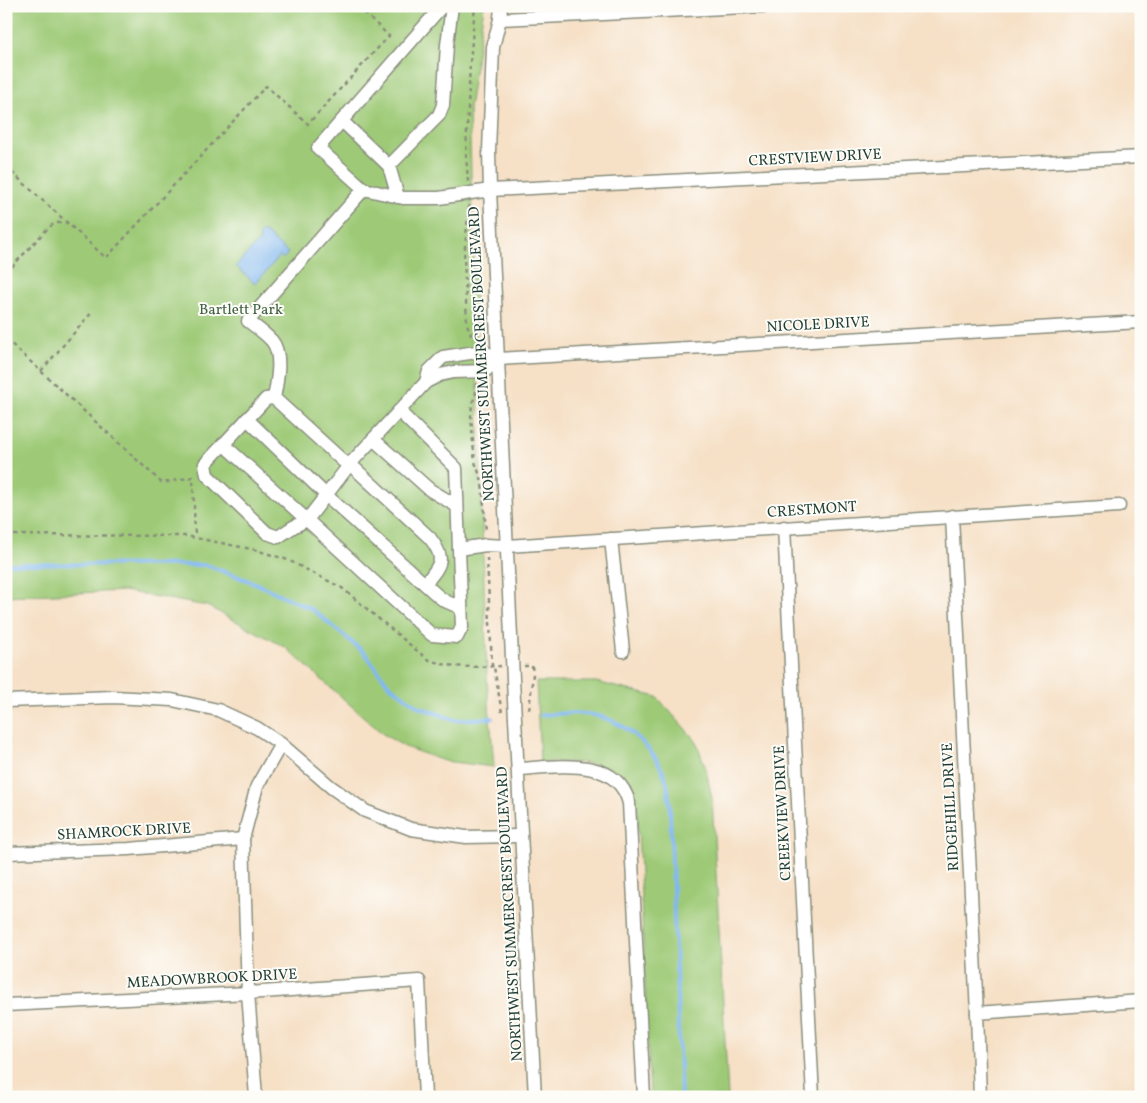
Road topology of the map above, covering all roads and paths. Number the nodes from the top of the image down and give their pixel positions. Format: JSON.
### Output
{"nodes":[{"id":1,"x":357,"y":6,"type":"edge"},
{"id":2,"x":442,"y":6,"type":"edge"},
{"id":3,"x":452,"y":6,"type":"edge"},
{"id":4,"x":475,"y":6,"type":"edge"},
{"id":5,"x":765,"y":6,"type":"edge"},
{"id":6,"x":500,"y":13,"type":"edge"},
{"id":7,"x":342,"y":121,"type":"junction"},
{"id":8,"x":1141,"y":157,"type":"edge"},
{"id":9,"x":389,"y":166,"type":"junction"},
{"id":10,"x":6,"y":167,"type":"edge"},
{"id":11,"x":364,"y":189,"type":"junction"},
{"id":12,"x":490,"y":190,"type":"junction"},
{"id":13,"x":469,"y":193,"type":"junction"},
{"id":14,"x":398,"y":197,"type":"junction"},
{"id":15,"x":68,"y":223,"type":"junction"},
{"id":16,"x":6,"y":274,"type":"edge"},
{"id":17,"x":93,"y":312,"type":"dead end"},
{"id":18,"x":1141,"y":322,"type":"edge"},
{"id":19,"x":6,"y":339,"type":"edge"},
{"id":20,"x":475,"y":352,"type":"junction"},
{"id":21,"x":498,"y":359,"type":"junction"},
{"id":22,"x":41,"y":371,"type":"junction"},
{"id":23,"x":476,"y":371,"type":"junction"},
{"id":24,"x":426,"y":382,"type":"junction"},
{"id":25,"x":274,"y":398,"type":"junction"},
{"id":26,"x":398,"y":411,"type":"junction"},
{"id":27,"x":247,"y":419,"type":"junction"},
{"id":28,"x":373,"y":439,"type":"junction"},
{"id":29,"x":223,"y":444,"type":"junction"},
{"id":30,"x":350,"y":464,"type":"junction"},
{"id":31,"x":326,"y":495,"type":"junction"},
{"id":32,"x":457,"y":506,"type":"junction"},
{"id":33,"x":1119,"y":506,"type":"dead end"},
{"id":34,"x":952,"y":516,"type":"junction"},
{"id":35,"x":307,"y":520,"type":"junction"},
{"id":36,"x":784,"y":528,"type":"junction"},
{"id":37,"x":6,"y":535,"type":"edge"},
{"id":38,"x":195,"y":538,"type":"junction"},
{"id":39,"x":611,"y":539,"type":"junction"},
{"id":40,"x":486,"y":546,"type":"junction"},
{"id":41,"x":506,"y":546,"type":"junction"},
{"id":42,"x":459,"y":549,"type":"junction"},
{"id":43,"x":425,"y":584,"type":"junction"},
{"id":44,"x":461,"y":608,"type":"junction"},
{"id":45,"x":623,"y":651,"type":"dead end"},
{"id":46,"x":532,"y":666,"type":"dead end"},
{"id":47,"x":6,"y":701,"type":"edge"},
{"id":48,"x":516,"y":729,"type":"junction"},
{"id":49,"x":281,"y":744,"type":"junction"},
{"id":50,"x":518,"y":769,"type":"junction"},
{"id":51,"x":521,"y":836,"type":"junction"},
{"id":52,"x":243,"y":839,"type":"junction"},
{"id":53,"x":6,"y":853,"type":"edge"},
{"id":54,"x":248,"y":993,"type":"junction"},
{"id":55,"x":1141,"y":1001,"type":"edge"},
{"id":56,"x":6,"y":1004,"type":"edge"},
{"id":57,"x":977,"y":1013,"type":"junction"},
{"id":58,"x":256,"y":1097,"type":"edge"},
{"id":59,"x":426,"y":1097,"type":"edge"},
{"id":60,"x":535,"y":1097,"type":"edge"},
{"id":61,"x":644,"y":1097,"type":"edge"},
{"id":62,"x":813,"y":1097,"type":"edge"},
{"id":63,"x":980,"y":1097,"type":"edge"}],
"edges":[{"from":1,"to":15,"type":"path"},
{"from":2,"to":7,"type":"street"},
{"from":3,"to":9,"type":"street"},
{"from":4,"to":13,"type":"path"},
{"from":5,"to":6,"type":"street"},
{"from":6,"to":12,"type":"street","name":"NORTHWEST SUMMERCREST BOULEVARD"},
{"from":7,"to":9,"type":"street"},
{"from":7,"to":11,"type":"street"},
{"from":8,"to":12,"type":"street","name":"CRESTVIEW DRIVE"},
{"from":9,"to":14,"type":"street"},
{"from":10,"to":15,"type":"path"},
{"from":11,"to":14,"type":"street","name":"CRESTVIEW DRIVE"},
{"from":11,"to":25,"type":"street"},
{"from":12,"to":13,"type":"street","name":"CRESTVIEW DRIVE"},
{"from":12,"to":21,"type":"street","name":"NORTHWEST SUMMERCREST BOULEVARD"},
{"from":13,"to":14,"type":"street","name":"CRESTVIEW DRIVE"},
{"from":13,"to":20,"type":"path"},
{"from":15,"to":16,"type":"path"},
{"from":17,"to":22,"type":"path"},
{"from":18,"to":21,"type":"street","name":"NICOLE DRIVE"},
{"from":19,"to":22,"type":"path"},
{"from":20,"to":21,"type":"street"},
{"from":20,"to":24,"type":"street"},
{"from":21,"to":23,"type":"street"},
{"from":21,"to":41,"type":"street","name":"NORTHWEST SUMMERCREST BOULEVARD"},
{"from":22,"to":38,"type":"path"},
{"from":23,"to":24,"type":"street"},
{"from":23,"to":40,"type":"path"},
{"from":24,"to":26,"type":"street"},
{"from":25,"to":27,"type":"street"},
{"from":25,"to":30,"type":"street"},
{"from":26,"to":28,"type":"street"},
{"from":26,"to":32,"type":"street"},
{"from":27,"to":29,"type":"street"},
{"from":27,"to":31,"type":"street"},
{"from":28,"to":30,"type":"street"},
{"from":28,"to":32,"type":"street"},
{"from":29,"to":35,"type":"street"},
{"from":29,"to":35,"type":"street"},
{"from":30,"to":31,"type":"street"},
{"from":30,"to":43,"type":"street"},
{"from":31,"to":35,"type":"street"},
{"from":31,"to":43,"type":"street"},
{"from":32,"to":42,"type":"street"},
{"from":33,"to":34,"type":"street","name":"CRESTMONT"},
{"from":34,"to":36,"type":"street","name":"CRESTMONT"},
{"from":34,"to":57,"type":"street","name":"RIDGEHILL DRIVE"},
{"from":35,"to":44,"type":"street"},
{"from":36,"to":39,"type":"street","name":"CRESTMONT"},
{"from":36,"to":62,"type":"street","name":"CREEKVIEW DRIVE"},
{"from":37,"to":38,"type":"path"},
{"from":38,"to":40,"type":"path"},
{"from":39,"to":41,"type":"street","name":"CRESTMONT"},
{"from":39,"to":45,"type":"street"},
{"from":40,"to":41,"type":"street","name":"CRESTMONT"},
{"from":40,"to":42,"type":"street","name":"CRESTMONT"},
{"from":41,"to":48,"type":"street","name":"NORTHWEST SUMMERCREST BOULEVARD"},
{"from":42,"to":44,"type":"street"},
{"from":43,"to":44,"type":"street"},
{"from":46,"to":48,"type":"path"},
{"from":47,"to":49,"type":"street"},
{"from":48,"to":50,"type":"street","name":"NORTHWEST SUMMERCREST BOULEVARD"},
{"from":49,"to":51,"type":"street"},
{"from":49,"to":52,"type":"street"},
{"from":50,"to":51,"type":"street","name":"NORTHWEST SUMMERCREST BOULEVARD"},
{"from":50,"to":61,"type":"street"},
{"from":51,"to":60,"type":"street","name":"NORTHWEST SUMMERCREST BOULEVARD"},
{"from":52,"to":53,"type":"street","name":"SHAMROCK DRIVE"},
{"from":52,"to":54,"type":"street"},
{"from":54,"to":56,"type":"street","name":"MEADOWBROOK DRIVE"},
{"from":54,"to":58,"type":"street"},
{"from":54,"to":59,"type":"street","name":"MEADOWBROOK DRIVE"},
{"from":55,"to":57,"type":"street"},
{"from":57,"to":63,"type":"street","name":"RIDGEHILL DRIVE"}]}
